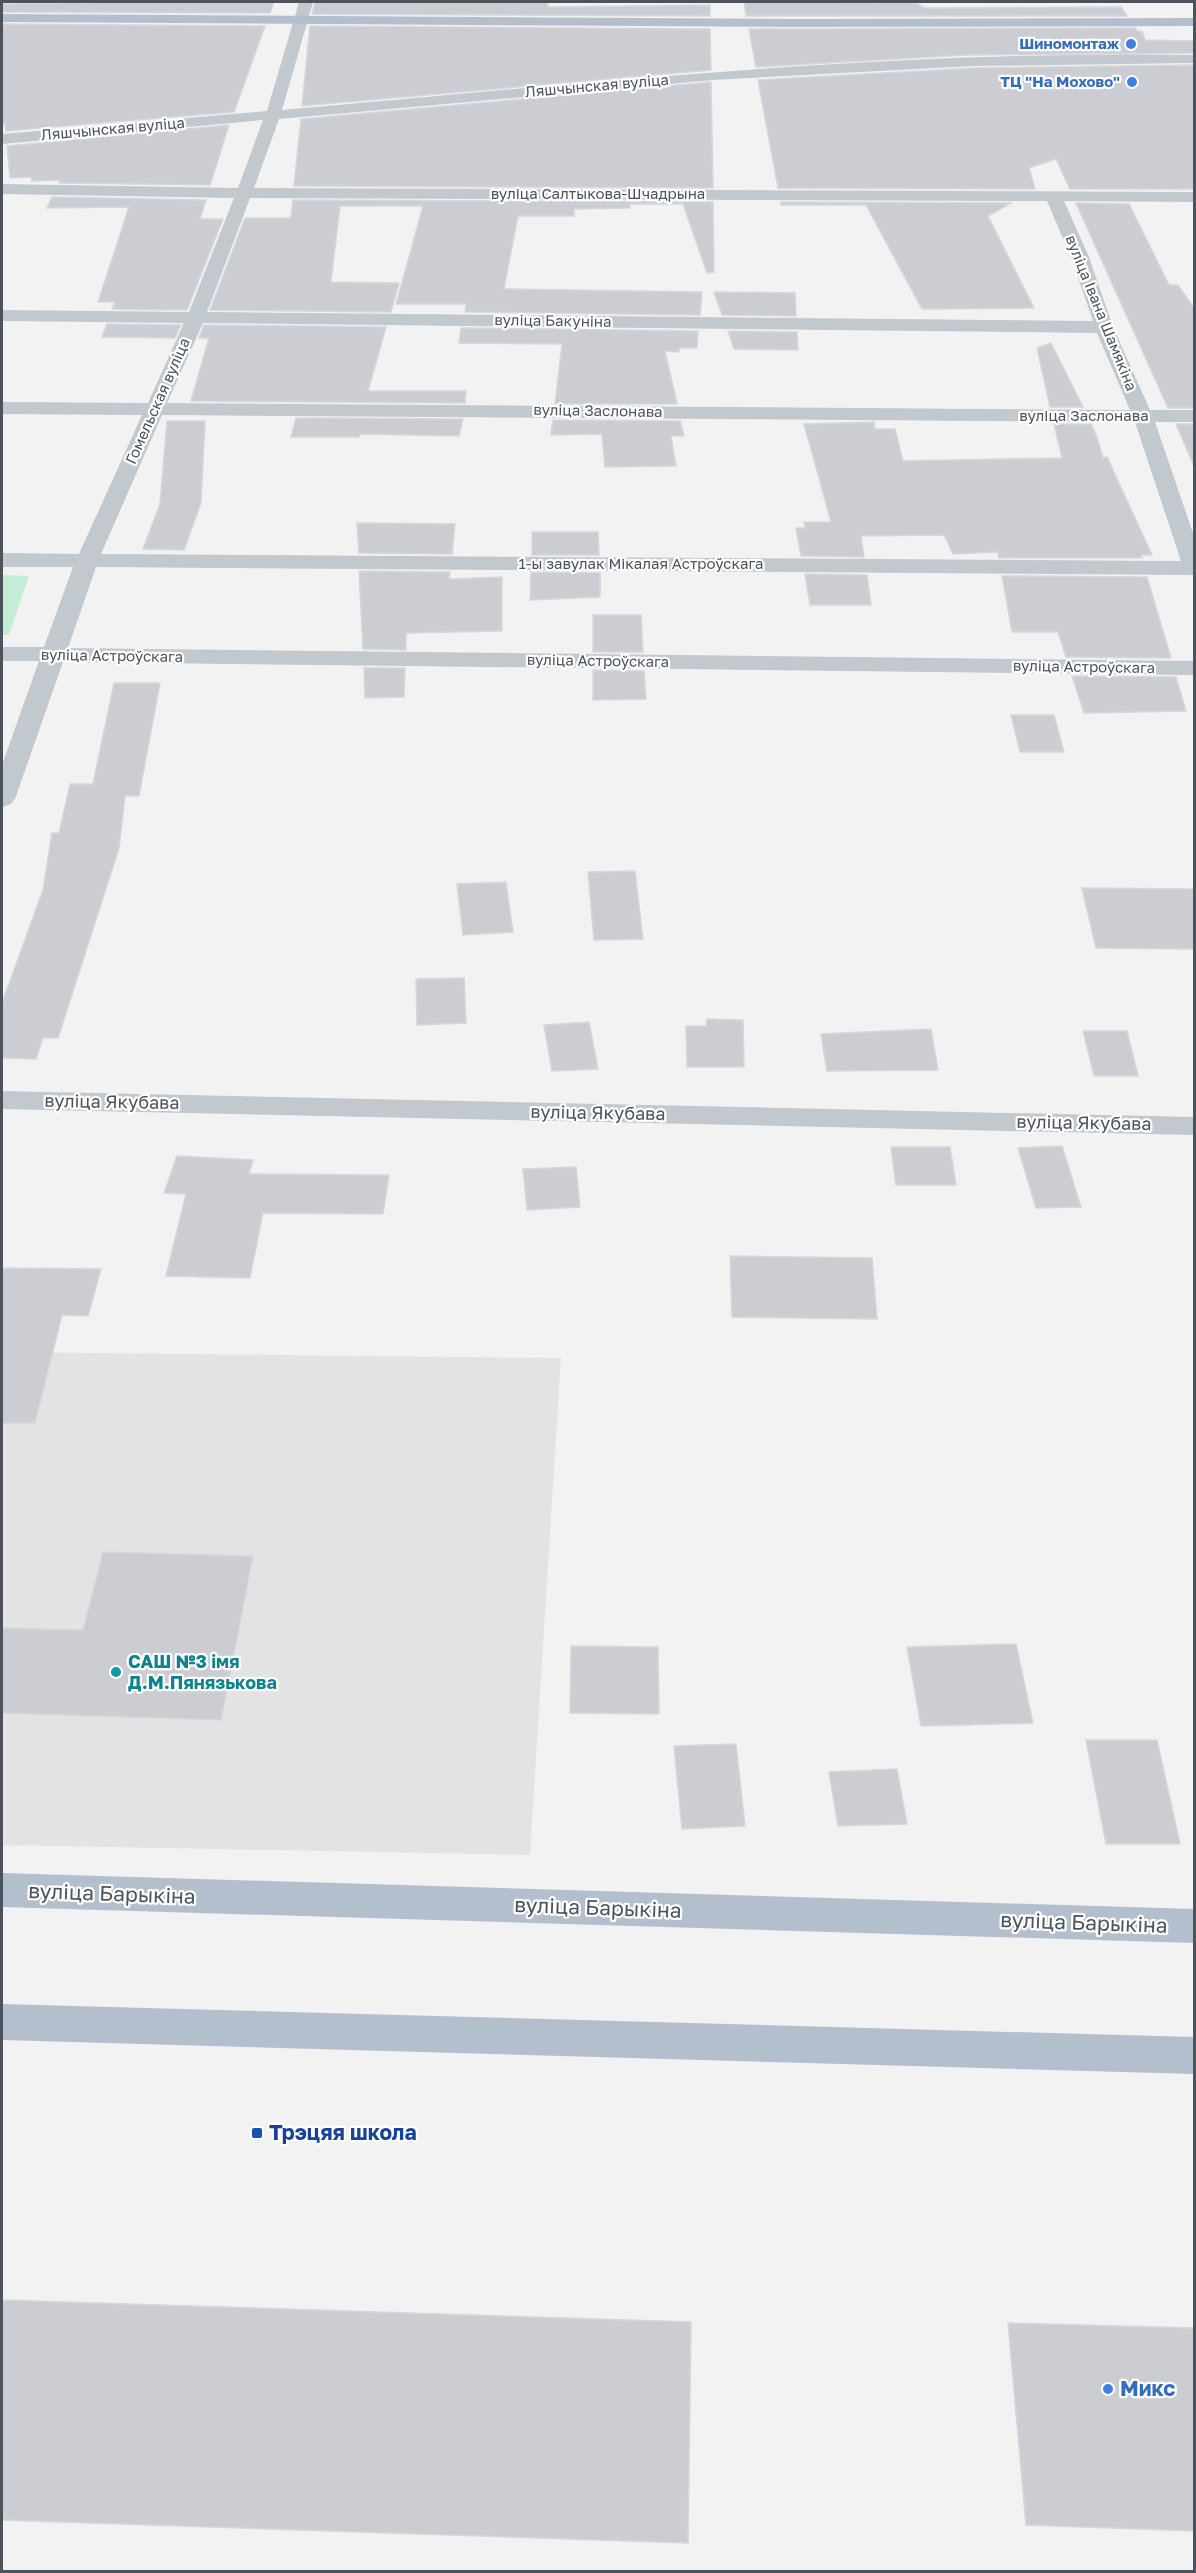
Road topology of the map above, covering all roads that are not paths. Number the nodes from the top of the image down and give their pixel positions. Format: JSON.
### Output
{"nodes":[{"id":1,"x":304,"y":11,"type":"edge"},
{"id":2,"x":2,"y":18,"type":"edge"},
{"id":3,"x":1194,"y":22,"type":"edge"},
{"id":4,"x":1194,"y":59,"type":"edge"},
{"id":5,"x":273,"y":115,"type":"junction"},
{"id":6,"x":2,"y":139,"type":"edge"},
{"id":7,"x":2,"y":189,"type":"edge"},
{"id":8,"x":244,"y":193,"type":"junction"},
{"id":9,"x":1053,"y":196,"type":"junction"},
{"id":10,"x":1194,"y":196,"type":"edge"},
{"id":11,"x":2,"y":315,"type":"edge"},
{"id":12,"x":196,"y":317,"type":"junction"},
{"id":13,"x":1104,"y":327,"type":"junction"},
{"id":14,"x":154,"y":407,"type":"junction"},
{"id":15,"x":2,"y":408,"type":"edge"},
{"id":16,"x":1143,"y":416,"type":"junction"},
{"id":17,"x":1194,"y":416,"type":"edge"},
{"id":18,"x":2,"y":560,"type":"edge"},
{"id":19,"x":87,"y":560,"type":"junction"},
{"id":20,"x":1194,"y":567,"type":"edge"},
{"id":21,"x":2,"y":654,"type":"edge"},
{"id":22,"x":53,"y":655,"type":"junction"},
{"id":23,"x":1194,"y":668,"type":"edge"},
{"id":24,"x":2,"y":799,"type":"edge"},
{"id":25,"x":2,"y":1100,"type":"edge"},
{"id":26,"x":1194,"y":1125,"type":"edge"},
{"id":27,"x":2,"y":1890,"type":"edge"},
{"id":28,"x":1194,"y":1926,"type":"edge"},
{"id":29,"x":2,"y":2022,"type":"edge"},
{"id":30,"x":1194,"y":2056,"type":"edge"}],
"edges":[{"from":1,"to":2,"type":"main road"},
{"from":1,"to":3,"type":"main road"},
{"from":1,"to":5,"type":"street","name":"Гомельская вуліца"},
{"from":4,"to":5,"type":"street","name":"Ляшчынская вуліца"},
{"from":5,"to":6,"type":"street","name":"Ляшчынская вуліца"},
{"from":5,"to":8,"type":"street","name":"Гомельская вуліца"},
{"from":7,"to":8,"type":"street","name":"вуліца Салтыкова-Шчадрына"},
{"from":8,"to":9,"type":"street","name":"вуліца Салтыкова-Шчадрына"},
{"from":8,"to":12,"type":"street","name":"Гомельская вуліца"},
{"from":9,"to":10,"type":"street","name":"вуліца Салтыкова-Шчадрына"},
{"from":9,"to":13,"type":"street","name":"вуліца Івана Шамякіна"},
{"from":11,"to":12,"type":"street","name":"вуліца Бакуніна"},
{"from":12,"to":13,"type":"street","name":"вуліца Бакуніна"},
{"from":12,"to":14,"type":"street","name":"Гомельская вуліца"},
{"from":13,"to":16,"type":"street","name":"вуліца Івана Шамякіна"},
{"from":14,"to":15,"type":"street","name":"вуліца Заслонава"},
{"from":14,"to":16,"type":"street","name":"вуліца Заслонава"},
{"from":14,"to":19,"type":"street","name":"Гомельская вуліца"},
{"from":16,"to":17,"type":"street","name":"вуліца Заслонава"},
{"from":16,"to":20,"type":"street","name":"вуліца Івана Шамякіна"},
{"from":18,"to":19,"type":"street"},
{"from":19,"to":20,"type":"street","name":"1-ы завулак Мікалая Астроўскага"},
{"from":19,"to":22,"type":"street","name":"Гомельская вуліца"},
{"from":21,"to":22,"type":"street","name":"вуліца Астроўскага"},
{"from":22,"to":23,"type":"street","name":"вуліца Астроўскага"},
{"from":22,"to":24,"type":"street","name":"Гомельская вуліца"},
{"from":25,"to":26,"type":"street","name":"вуліца Якубава"},
{"from":27,"to":28,"type":"main road","name":"вуліца Барыкіна"},
{"from":29,"to":30,"type":"main road"}]}
